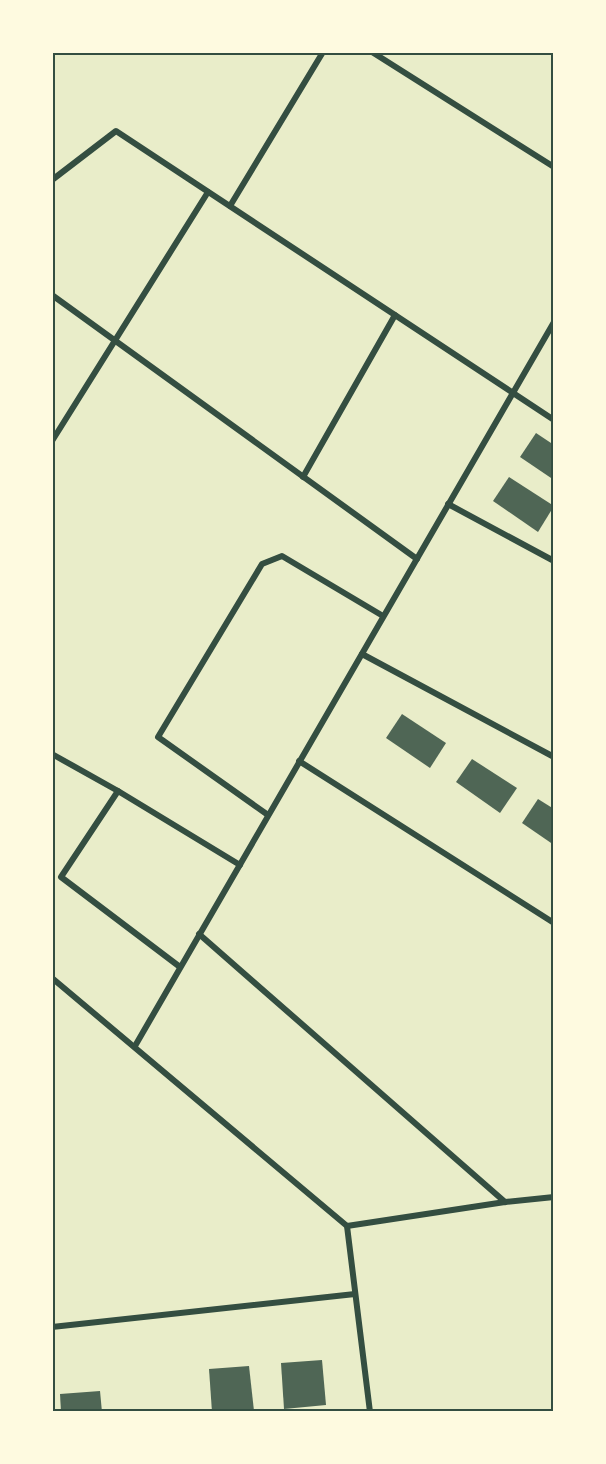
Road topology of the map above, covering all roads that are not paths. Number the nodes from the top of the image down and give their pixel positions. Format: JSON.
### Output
{"nodes":[{"id":1,"x":323,"y":52,"type":"edge"},
{"id":2,"x":372,"y":52,"type":"edge"},
{"id":3,"x":554,"y":167,"type":"edge"},
{"id":4,"x":52,"y":180,"type":"edge"},
{"id":5,"x":208,"y":192,"type":"junction"},
{"id":6,"x":230,"y":206,"type":"junction"},
{"id":7,"x":52,"y":295,"type":"edge"},
{"id":8,"x":395,"y":315,"type":"junction"},
{"id":9,"x":554,"y":322,"type":"edge"},
{"id":10,"x":115,"y":340,"type":"junction"},
{"id":11,"x":512,"y":394,"type":"junction"},
{"id":12,"x":554,"y":420,"type":"edge"},
{"id":13,"x":52,"y":441,"type":"edge"},
{"id":14,"x":303,"y":477,"type":"junction"},
{"id":15,"x":448,"y":504,"type":"junction"},
{"id":16,"x":417,"y":559,"type":"junction"},
{"id":17,"x":554,"y":561,"type":"edge"},
{"id":18,"x":383,"y":616,"type":"junction"},
{"id":19,"x":362,"y":654,"type":"junction"},
{"id":20,"x":52,"y":754,"type":"edge"},
{"id":21,"x":554,"y":757,"type":"edge"},
{"id":22,"x":299,"y":761,"type":"junction"},
{"id":23,"x":118,"y":791,"type":"junction"},
{"id":24,"x":268,"y":815,"type":"junction"},
{"id":25,"x":240,"y":865,"type":"junction"},
{"id":26,"x":554,"y":923,"type":"edge"},
{"id":27,"x":200,"y":934,"type":"junction"},
{"id":28,"x":180,"y":967,"type":"junction"},
{"id":29,"x":52,"y":978,"type":"edge"},
{"id":30,"x":135,"y":1046,"type":"junction"},
{"id":31,"x":554,"y":1197,"type":"edge"},
{"id":32,"x":505,"y":1202,"type":"junction"},
{"id":33,"x":347,"y":1226,"type":"junction"},
{"id":34,"x":355,"y":1294,"type":"junction"},
{"id":35,"x":52,"y":1327,"type":"edge"},
{"id":36,"x":370,"y":1412,"type":"edge"}],
"edges":[{"from":1,"to":6,"type":"street"},
{"from":2,"to":3,"type":"street"},
{"from":4,"to":5,"type":"street"},
{"from":5,"to":6,"type":"street"},
{"from":5,"to":10,"type":"street"},
{"from":6,"to":8,"type":"street"},
{"from":7,"to":10,"type":"street"},
{"from":8,"to":11,"type":"street"},
{"from":8,"to":14,"type":"street"},
{"from":9,"to":11,"type":"street"},
{"from":10,"to":13,"type":"street"},
{"from":10,"to":14,"type":"street"},
{"from":11,"to":12,"type":"street"},
{"from":11,"to":15,"type":"street"},
{"from":14,"to":16,"type":"street"},
{"from":15,"to":16,"type":"street"},
{"from":15,"to":17,"type":"street"},
{"from":16,"to":18,"type":"street"},
{"from":18,"to":19,"type":"street"},
{"from":18,"to":24,"type":"street"},
{"from":19,"to":21,"type":"street"},
{"from":19,"to":22,"type":"street"},
{"from":20,"to":23,"type":"street"},
{"from":22,"to":24,"type":"street"},
{"from":22,"to":26,"type":"street"},
{"from":23,"to":25,"type":"street"},
{"from":23,"to":28,"type":"street"},
{"from":24,"to":25,"type":"street"},
{"from":25,"to":27,"type":"street"},
{"from":27,"to":28,"type":"street"},
{"from":27,"to":32,"type":"street"},
{"from":28,"to":30,"type":"street"},
{"from":29,"to":30,"type":"street"},
{"from":30,"to":33,"type":"street"},
{"from":31,"to":32,"type":"street"},
{"from":32,"to":33,"type":"street"},
{"from":33,"to":34,"type":"street"},
{"from":34,"to":35,"type":"street"},
{"from":34,"to":36,"type":"street"}]}
